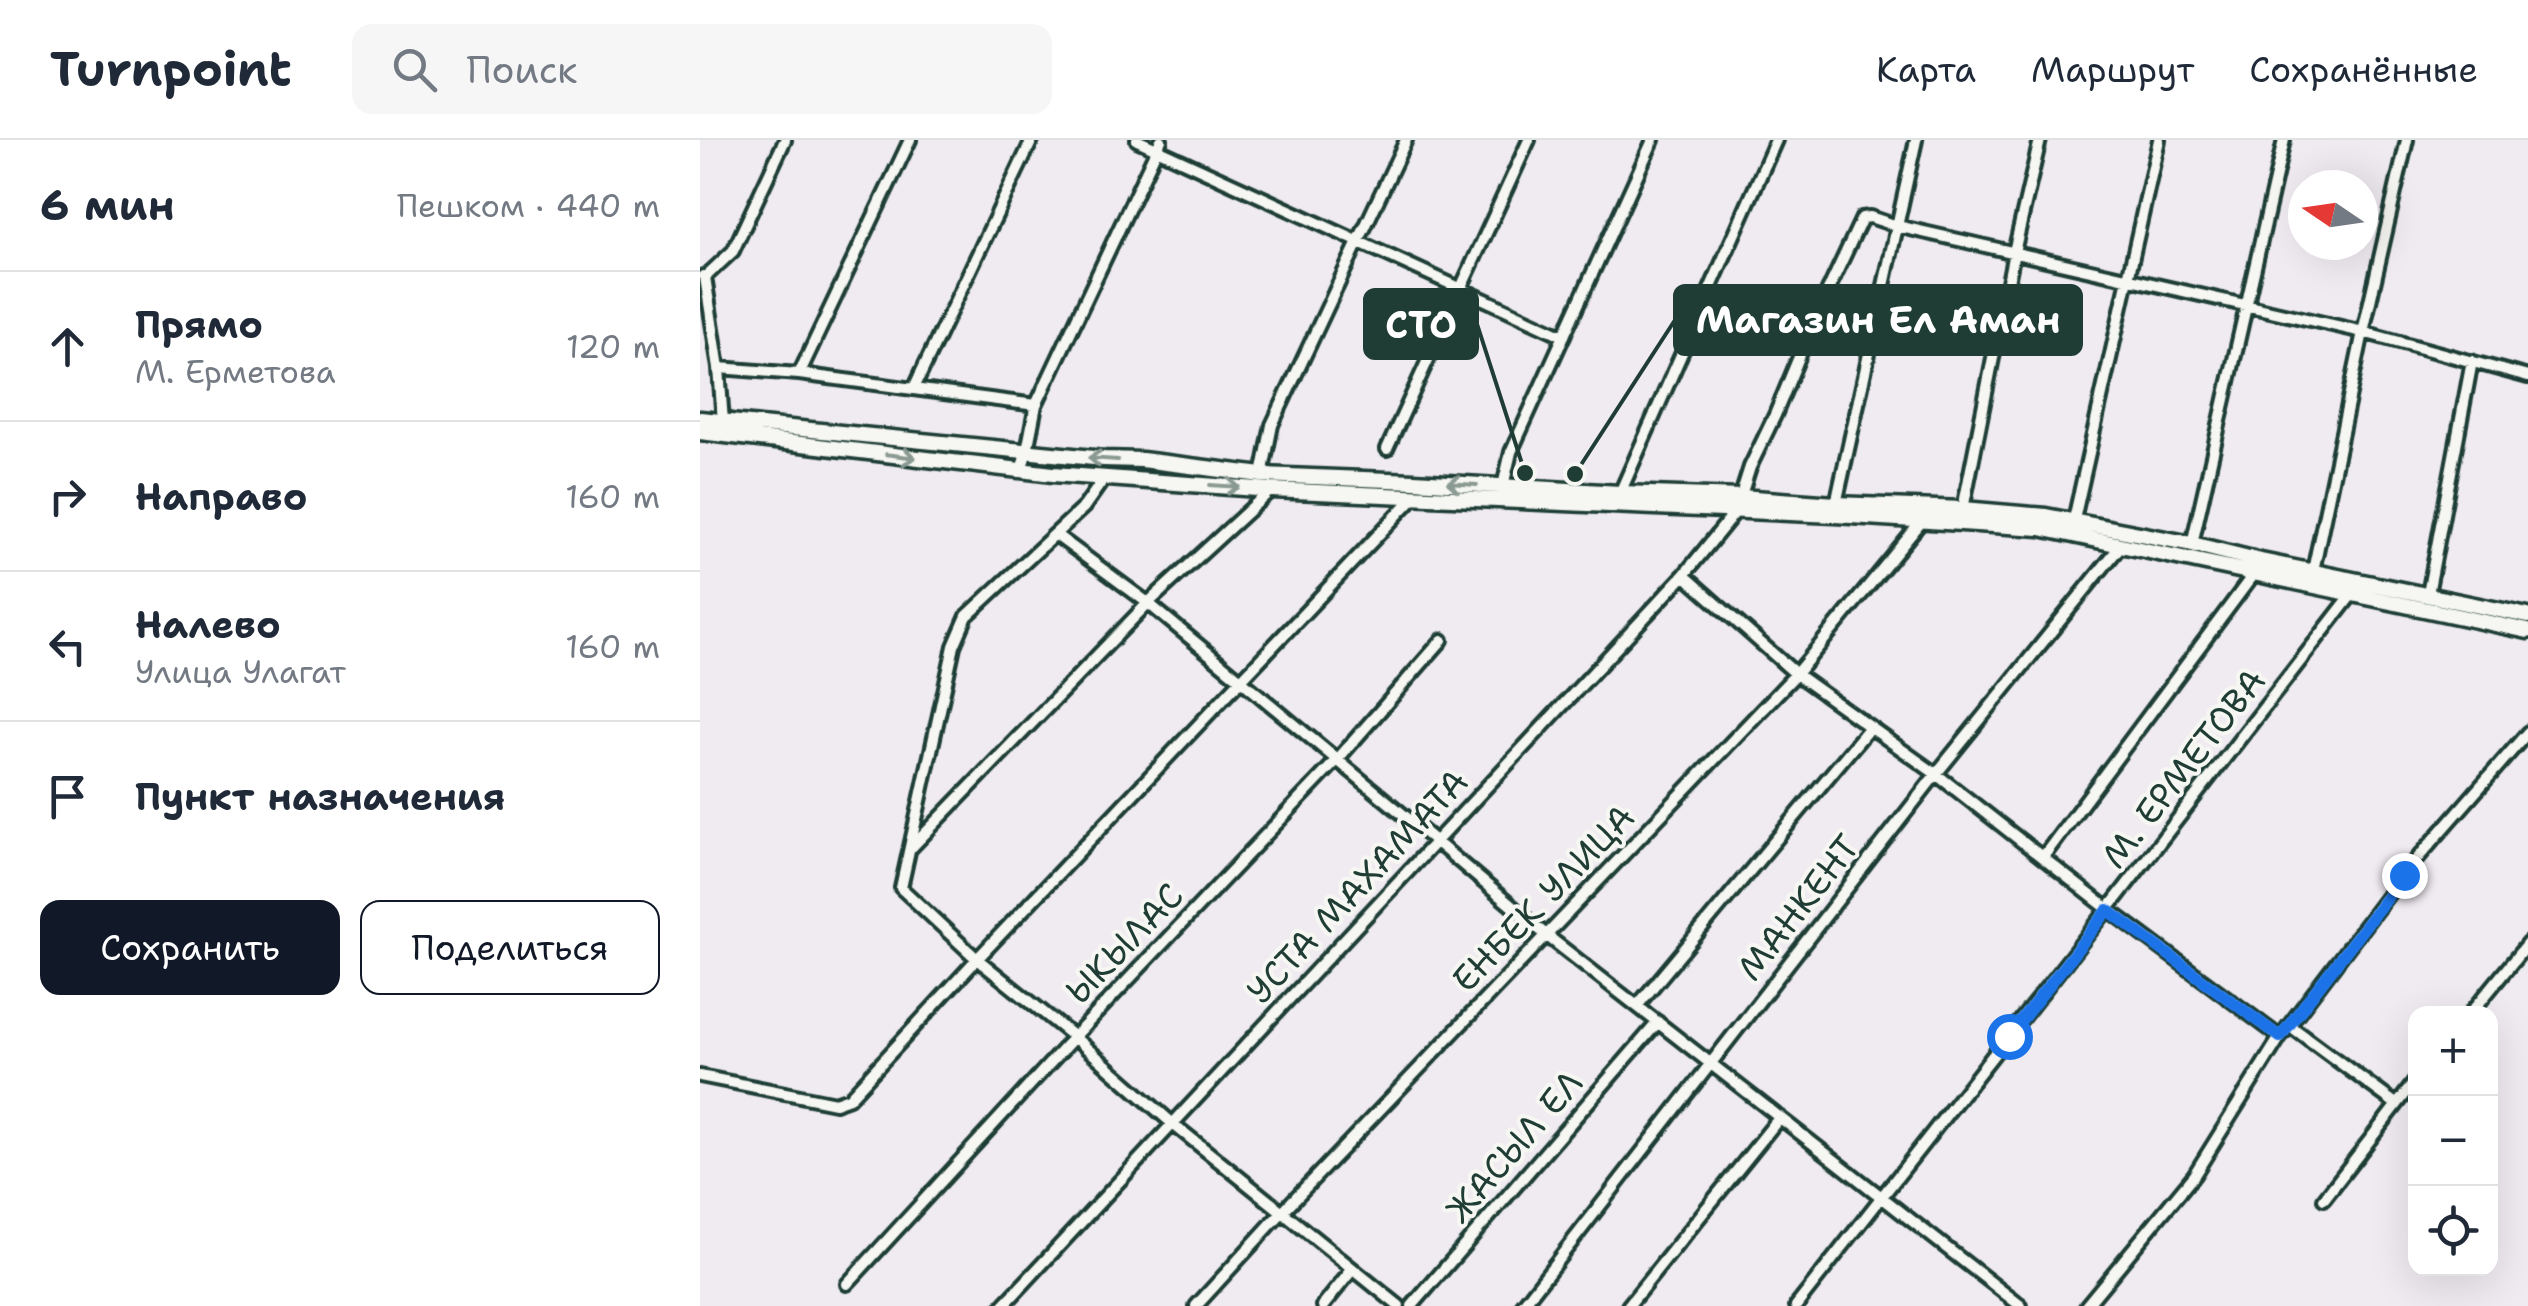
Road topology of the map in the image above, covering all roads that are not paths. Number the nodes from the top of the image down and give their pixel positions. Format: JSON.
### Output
{"nodes":[{"id":1,"x":785,"y":140,"type":"edge"},
{"id":2,"x":910,"y":140,"type":"edge"},
{"id":3,"x":1032,"y":140,"type":"edge"},
{"id":4,"x":1138,"y":140,"type":"edge"},
{"id":5,"x":1406,"y":140,"type":"edge"},
{"id":6,"x":1529,"y":140,"type":"edge"},
{"id":7,"x":1653,"y":140,"type":"edge"},
{"id":8,"x":1776,"y":140,"type":"edge"},
{"id":9,"x":1916,"y":140,"type":"edge"},
{"id":10,"x":2040,"y":140,"type":"edge"},
{"id":11,"x":2159,"y":140,"type":"edge"},
{"id":12,"x":2284,"y":140,"type":"edge"},
{"id":13,"x":2408,"y":140,"type":"edge"},
{"id":14,"x":1159,"y":144,"type":"edge"},
{"id":15,"x":1897,"y":226,"type":"junction"},
{"id":16,"x":1358,"y":242,"type":"junction"},
{"id":17,"x":2014,"y":252,"type":"junction"},
{"id":18,"x":703,"y":276,"type":"edge"},
{"id":19,"x":2128,"y":278,"type":"junction"},
{"id":20,"x":1460,"y":289,"type":"junction"},
{"id":21,"x":2245,"y":305,"type":"junction"},
{"id":22,"x":705,"y":318,"type":"edge"},
{"id":23,"x":2363,"y":332,"type":"junction"},
{"id":24,"x":1564,"y":336,"type":"junction"},
{"id":25,"x":2472,"y":361,"type":"junction"},
{"id":26,"x":720,"y":368,"type":"junction"},
{"id":27,"x":800,"y":374,"type":"junction"},
{"id":28,"x":2528,"y":378,"type":"edge"},
{"id":29,"x":914,"y":388,"type":"junction"},
{"id":30,"x":1036,"y":405,"type":"junction"},
{"id":31,"x":700,"y":420,"type":"edge"},
{"id":32,"x":723,"y":422,"type":"junction"},
{"id":33,"x":700,"y":432,"type":"edge"},
{"id":34,"x":1387,"y":449,"type":"dead end"},
{"id":35,"x":1027,"y":451,"type":"junction"},
{"id":36,"x":1021,"y":470,"type":"junction"},
{"id":37,"x":1262,"y":475,"type":"junction"},
{"id":38,"x":1105,"y":477,"type":"junction"},
{"id":39,"x":1503,"y":486,"type":"junction"},
{"id":40,"x":1272,"y":490,"type":"junction"},
{"id":41,"x":1620,"y":494,"type":"junction"},
{"id":42,"x":1415,"y":496,"type":"junction"},
{"id":43,"x":1738,"y":504,"type":"junction"},
{"id":44,"x":1836,"y":504,"type":"junction"},
{"id":45,"x":1963,"y":508,"type":"junction"},
{"id":46,"x":1922,"y":521,"type":"junction"},
{"id":47,"x":2072,"y":527,"type":"junction"},
{"id":48,"x":1056,"y":535,"type":"junction"},
{"id":49,"x":2122,"y":544,"type":"junction"},
{"id":50,"x":2192,"y":544,"type":"junction"},
{"id":51,"x":2312,"y":571,"type":"junction"},
{"id":52,"x":2256,"y":572,"type":"junction"},
{"id":53,"x":1684,"y":575,"type":"junction"},
{"id":54,"x":2381,"y":592,"type":"junction"},
{"id":55,"x":2353,"y":593,"type":"junction"},
{"id":56,"x":2428,"y":594,"type":"junction"},
{"id":57,"x":1148,"y":603,"type":"junction"},
{"id":58,"x":2528,"y":616,"type":"edge"},
{"id":59,"x":2528,"y":630,"type":"edge"},
{"id":60,"x":1442,"y":640,"type":"dead end"},
{"id":61,"x":1796,"y":674,"type":"junction"},
{"id":62,"x":1240,"y":680,"type":"junction"},
{"id":63,"x":1870,"y":726,"type":"junction"},
{"id":64,"x":2528,"y":732,"type":"edge"},
{"id":65,"x":1336,"y":760,"type":"junction"},
{"id":66,"x":1936,"y":774,"type":"junction"},
{"id":67,"x":1436,"y":841,"type":"junction"},
{"id":68,"x":911,"y":848,"type":"junction"},
{"id":69,"x":2042,"y":857,"type":"junction"},
{"id":70,"x":2108,"y":910,"type":"junction"},
{"id":71,"x":1546,"y":936,"type":"junction"},
{"id":72,"x":2528,"y":942,"type":"edge"},
{"id":73,"x":977,"y":959,"type":"junction"},
{"id":74,"x":1637,"y":1006,"type":"junction"},
{"id":75,"x":2476,"y":1006,"type":"edge"},
{"id":76,"x":1658,"y":1022,"type":"junction"},
{"id":77,"x":2289,"y":1025,"type":"junction"},
{"id":78,"x":1074,"y":1037,"type":"junction"},
{"id":79,"x":2280,"y":1037,"type":"junction"},
{"id":80,"x":1711,"y":1063,"type":"junction"},
{"id":81,"x":700,"y":1076,"type":"edge"},
{"id":82,"x":2408,"y":1090,"type":"edge"},
{"id":83,"x":2396,"y":1104,"type":"junction"},
{"id":84,"x":1780,"y":1117,"type":"junction"},
{"id":85,"x":1174,"y":1124,"type":"junction"},
{"id":86,"x":1881,"y":1197,"type":"junction"},
{"id":87,"x":2324,"y":1199,"type":"dead end"},
{"id":88,"x":1282,"y":1212,"type":"junction"},
{"id":89,"x":1352,"y":1270,"type":"junction"},
{"id":90,"x":847,"y":1284,"type":"dead end"},
{"id":91,"x":1004,"y":1306,"type":"edge"},
{"id":92,"x":1196,"y":1306,"type":"edge"},
{"id":93,"x":1323,"y":1306,"type":"edge"},
{"id":94,"x":1399,"y":1306,"type":"edge"},
{"id":95,"x":1412,"y":1306,"type":"edge"},
{"id":96,"x":1522,"y":1306,"type":"edge"},
{"id":97,"x":1628,"y":1306,"type":"edge"},
{"id":98,"x":1796,"y":1306,"type":"edge"},
{"id":99,"x":2021,"y":1306,"type":"edge"},
{"id":100,"x":2086,"y":1306,"type":"edge"}],
"edges":[{"from":1,"to":18,"type":"street"},
{"from":2,"to":27,"type":"street"},
{"from":3,"to":29,"type":"street"},
{"from":4,"to":14,"type":"street"},
{"from":5,"to":16,"type":"street"},
{"from":6,"to":20,"type":"street"},
{"from":7,"to":24,"type":"street"},
{"from":8,"to":41,"type":"street"},
{"from":9,"to":15,"type":"street"},
{"from":10,"to":17,"type":"street"},
{"from":11,"to":19,"type":"street"},
{"from":12,"to":21,"type":"street"},
{"from":13,"to":23,"type":"street"},
{"from":14,"to":16,"type":"street"},
{"from":14,"to":30,"type":"street"},
{"from":15,"to":17,"type":"street"},
{"from":15,"to":43,"type":"street","name":"УСТА МАХАМАТА"},
{"from":15,"to":44,"type":"street"},
{"from":16,"to":20,"type":"street"},
{"from":16,"to":37,"type":"street"},
{"from":17,"to":19,"type":"street"},
{"from":17,"to":45,"type":"street"},
{"from":18,"to":22,"type":"street"},
{"from":19,"to":21,"type":"street"},
{"from":19,"to":47,"type":"street"},
{"from":20,"to":24,"type":"street"},
{"from":20,"to":34,"type":"street"},
{"from":21,"to":23,"type":"street"},
{"from":21,"to":50,"type":"street"},
{"from":22,"to":26,"type":"street"},
{"from":23,"to":25,"type":"street"},
{"from":23,"to":51,"type":"street"},
{"from":24,"to":39,"type":"street"},
{"from":25,"to":28,"type":"street"},
{"from":25,"to":56,"type":"street"},
{"from":26,"to":27,"type":"street"},
{"from":26,"to":32,"type":"street"},
{"from":27,"to":29,"type":"street"},
{"from":29,"to":30,"type":"street"},
{"from":30,"to":35,"type":"street"},
{"from":31,"to":32,"type":"main road"},
{"from":32,"to":35,"type":"main road"},
{"from":33,"to":36,"type":"main road","one_way":true},
{"from":35,"to":36,"type":"street"},
{"from":37,"to":35,"type":"main road","one_way":true},
{"from":36,"to":38,"type":"main road"},
{"from":39,"to":37,"type":"main road","one_way":true},
{"from":38,"to":40,"type":"main road","one_way":true},
{"from":38,"to":48,"type":"street"},
{"from":39,"to":41,"type":"main road"},
{"from":40,"to":42,"type":"main road"},
{"from":40,"to":57,"type":"street"},
{"from":41,"to":43,"type":"main road"},
{"from":42,"to":43,"type":"main road"},
{"from":42,"to":62,"type":"street"},
{"from":43,"to":44,"type":"main road"},
{"from":43,"to":46,"type":"main road"},
{"from":43,"to":53,"type":"street","name":"УСТА МАХАМАТА"},
{"from":44,"to":45,"type":"main road"},
{"from":45,"to":47,"type":"main road"},
{"from":46,"to":47,"type":"main road"},
{"from":46,"to":61,"type":"street","name":"ЕНБЕК УЛИЦА"},
{"from":47,"to":49,"type":"main road"},
{"from":47,"to":50,"type":"main road"},
{"from":48,"to":57,"type":"street"},
{"from":48,"to":68,"type":"street"},
{"from":49,"to":52,"type":"main road"},
{"from":49,"to":66,"type":"street","name":"МАНКЕНТ"},
{"from":50,"to":51,"type":"main road"},
{"from":51,"to":54,"type":"main road"},
{"from":52,"to":55,"type":"main road"},
{"from":52,"to":69,"type":"street"},
{"from":53,"to":61,"type":"street"},
{"from":53,"to":67,"type":"street","name":"УСТА МАХАМАТА"},
{"from":54,"to":55,"type":"main road"},
{"from":54,"to":56,"type":"main road"},
{"from":54,"to":59,"type":"main road"},
{"from":55,"to":70,"type":"street","name":"М. ЕРМЕТОВА"},
{"from":56,"to":58,"type":"main road"},
{"from":57,"to":62,"type":"street"},
{"from":57,"to":68,"type":"street"},
{"from":60,"to":65,"type":"street","name":"ЫКЫЛАС"},
{"from":61,"to":63,"type":"street"},
{"from":61,"to":71,"type":"street","name":"ЕНБЕК УЛИЦА"},
{"from":62,"to":65,"type":"street"},
{"from":62,"to":73,"type":"street"},
{"from":63,"to":66,"type":"street"},
{"from":63,"to":74,"type":"street"},
{"from":64,"to":77,"type":"street"},
{"from":65,"to":67,"type":"street"},
{"from":65,"to":78,"type":"street","name":"ЫКЫЛАС"},
{"from":66,"to":69,"type":"street"},
{"from":66,"to":80,"type":"street","name":"МАНКЕНТ"},
{"from":67,"to":71,"type":"street"},
{"from":67,"to":85,"type":"street","name":"УСТА МАХАМАТА"},
{"from":68,"to":73,"type":"street"},
{"from":69,"to":70,"type":"street"},
{"from":70,"to":79,"type":"street"},
{"from":70,"to":86,"type":"street","name":"М. ЕРМЕТОВА"},
{"from":71,"to":74,"type":"street"},
{"from":71,"to":88,"type":"street","name":"ЕНБЕК УЛИЦА"},
{"from":72,"to":75,"type":"street"},
{"from":73,"to":78,"type":"street"},
{"from":73,"to":81,"type":"street"},
{"from":74,"to":76,"type":"street"},
{"from":76,"to":80,"type":"street"},
{"from":76,"to":95,"type":"street","name":"ЖАСЫЛ ЕЛ"},
{"from":77,"to":79,"type":"street"},
{"from":77,"to":83,"type":"street"},
{"from":78,"to":85,"type":"street"},
{"from":78,"to":90,"type":"street","name":"ЫКЫЛАС"},
{"from":79,"to":100,"type":"street"},
{"from":80,"to":84,"type":"street"},
{"from":80,"to":96,"type":"street","name":"МАНКЕНТ"},
{"from":82,"to":83,"type":"street"},
{"from":83,"to":87,"type":"street"},
{"from":84,"to":86,"type":"street"},
{"from":84,"to":97,"type":"street"},
{"from":85,"to":88,"type":"street"},
{"from":85,"to":91,"type":"street","name":"УСТА МАХАМАТА"},
{"from":86,"to":98,"type":"street","name":"М. ЕРМЕТОВА"},
{"from":86,"to":99,"type":"street"},
{"from":88,"to":89,"type":"street"},
{"from":88,"to":92,"type":"street","name":"ЕНБЕК УЛИЦА"},
{"from":89,"to":93,"type":"street"},
{"from":89,"to":94,"type":"street"}]}
